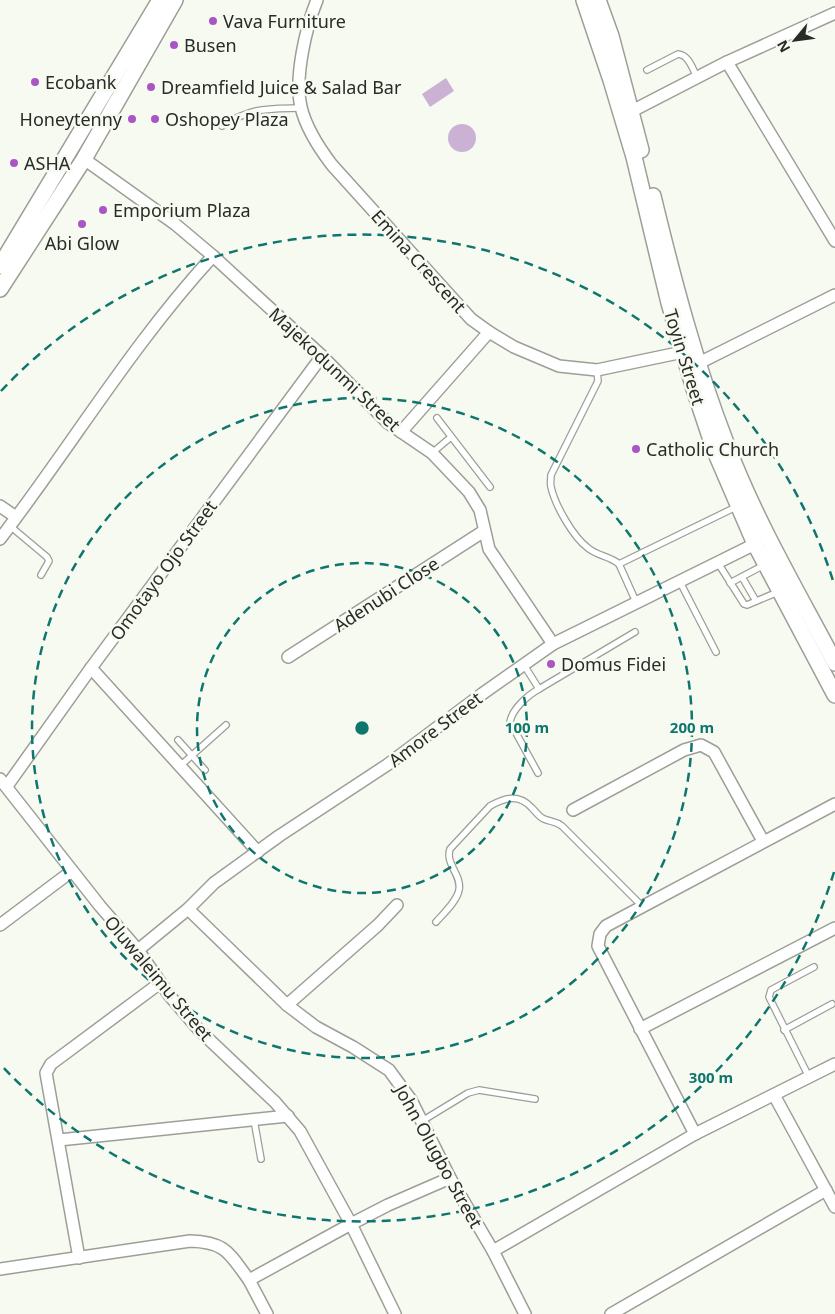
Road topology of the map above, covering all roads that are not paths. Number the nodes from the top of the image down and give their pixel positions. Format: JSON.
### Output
{"nodes":[{"id":1,"x":160,"y":0,"type":"edge"},
{"id":2,"x":175,"y":0,"type":"edge"},
{"id":3,"x":317,"y":0,"type":"edge"},
{"id":4,"x":584,"y":0,"type":"edge"},
{"id":5,"x":598,"y":0,"type":"edge"},
{"id":6,"x":835,"y":13,"type":"edge"},
{"id":7,"x":727,"y":62,"type":"junction"},
{"id":8,"x":647,"y":70,"type":"dead end"},
{"id":9,"x":697,"y":77,"type":"junction"},
{"id":10,"x":301,"y":108,"type":"junction"},
{"id":11,"x":632,"y":111,"type":"junction"},
{"id":12,"x":222,"y":126,"type":"dead end"},
{"id":13,"x":84,"y":159,"type":"junction"},
{"id":14,"x":835,"y":242,"type":"edge"},
{"id":15,"x":213,"y":256,"type":"junction"},
{"id":16,"x":0,"y":266,"type":"edge"},
{"id":17,"x":0,"y":289,"type":"edge"},
{"id":18,"x":835,"y":295,"type":"edge"},
{"id":19,"x":489,"y":332,"type":"junction"},
{"id":20,"x":683,"y":352,"type":"junction"},
{"id":21,"x":322,"y":356,"type":"junction"},
{"id":22,"x":699,"y":364,"type":"junction"},
{"id":23,"x":597,"y":370,"type":"junction"},
{"id":24,"x":437,"y":418,"type":"dead end"},
{"id":25,"x":401,"y":432,"type":"junction"},
{"id":26,"x":451,"y":436,"type":"junction"},
{"id":27,"x":432,"y":453,"type":"junction"},
{"id":28,"x":490,"y":487,"type":"dead end"},
{"id":29,"x":0,"y":506,"type":"edge"},
{"id":30,"x":738,"y":506,"type":"junction"},
{"id":31,"x":13,"y":521,"type":"junction"},
{"id":32,"x":484,"y":531,"type":"junction"},
{"id":33,"x":0,"y":539,"type":"edge"},
{"id":34,"x":755,"y":544,"type":"junction"},
{"id":35,"x":718,"y":562,"type":"junction"},
{"id":36,"x":619,"y":564,"type":"junction"},
{"id":37,"x":766,"y":564,"type":"junction"},
{"id":38,"x":41,"y":575,"type":"dead end"},
{"id":39,"x":742,"y":577,"type":"junction"},
{"id":40,"x":680,"y":582,"type":"junction"},
{"id":41,"x":730,"y":583,"type":"junction"},
{"id":42,"x":780,"y":591,"type":"junction"},
{"id":43,"x":756,"y":601,"type":"junction"},
{"id":44,"x":637,"y":604,"type":"junction"},
{"id":45,"x":635,"y":632,"type":"dead end"},
{"id":46,"x":553,"y":644,"type":"junction"},
{"id":47,"x":716,"y":652,"type":"dead end"},
{"id":48,"x":288,"y":656,"type":"dead end"},
{"id":49,"x":835,"y":663,"type":"edge"},
{"id":50,"x":524,"y":665,"type":"junction"},
{"id":51,"x":91,"y":668,"type":"junction"},
{"id":52,"x":539,"y":688,"type":"junction"},
{"id":53,"x":835,"y":695,"type":"edge"},
{"id":54,"x":226,"y":725,"type":"dead end"},
{"id":55,"x":178,"y":740,"type":"dead end"},
{"id":56,"x":191,"y":756,"type":"junction"},
{"id":57,"x":180,"y":766,"type":"junction"},
{"id":58,"x":205,"y":770,"type":"dead end"},
{"id":59,"x":538,"y":773,"type":"dead end"},
{"id":60,"x":3,"y":782,"type":"edge"},
{"id":61,"x":835,"y":804,"type":"edge"},
{"id":62,"x":573,"y":810,"type":"dead end"},
{"id":63,"x":763,"y":841,"type":"junction"},
{"id":64,"x":258,"y":852,"type":"junction"},
{"id":65,"x":72,"y":871,"type":"junction"},
{"id":66,"x":397,"y":904,"type":"dead end"},
{"id":67,"x":642,"y":906,"type":"junction"},
{"id":68,"x":188,"y":909,"type":"junction"},
{"id":69,"x":436,"y":922,"type":"dead end"},
{"id":70,"x":0,"y":925,"type":"edge"},
{"id":71,"x":835,"y":928,"type":"edge"},
{"id":72,"x":138,"y":950,"type":"junction"},
{"id":73,"x":814,"y":967,"type":"dead end"},
{"id":74,"x":160,"y":983,"type":"junction"},
{"id":75,"x":832,"y":1004,"type":"dead end"},
{"id":76,"x":287,"y":1006,"type":"junction"},
{"id":77,"x":640,"y":1030,"type":"junction"},
{"id":78,"x":784,"y":1030,"type":"junction"},
{"id":79,"x":835,"y":1064,"type":"edge"},
{"id":80,"x":809,"y":1077,"type":"junction"},
{"id":81,"x":774,"y":1095,"type":"junction"},
{"id":82,"x":535,"y":1099,"type":"dead end"},
{"id":83,"x":288,"y":1116,"type":"junction"},
{"id":84,"x":254,"y":1120,"type":"junction"},
{"id":85,"x":422,"y":1121,"type":"junction"},
{"id":86,"x":695,"y":1134,"type":"junction"},
{"id":87,"x":59,"y":1140,"type":"junction"},
{"id":88,"x":261,"y":1159,"type":"dead end"},
{"id":89,"x":450,"y":1178,"type":"junction"},
{"id":90,"x":826,"y":1190,"type":"junction"},
{"id":91,"x":835,"y":1207,"type":"edge"},
{"id":92,"x":351,"y":1224,"type":"junction"},
{"id":93,"x":493,"y":1251,"type":"junction"},
{"id":94,"x":79,"y":1258,"type":"junction"},
{"id":95,"x":0,"y":1269,"type":"edge"},
{"id":96,"x":250,"y":1280,"type":"junction"},
{"id":97,"x":267,"y":1314,"type":"edge"},
{"id":98,"x":395,"y":1314,"type":"edge"},
{"id":99,"x":525,"y":1314,"type":"edge"},
{"id":100,"x":611,"y":1314,"type":"edge"}],
"edges":[{"from":1,"to":16,"type":"street"},
{"from":2,"to":13,"type":"street"},
{"from":3,"to":10,"type":"street","name":"Emina Crescent"},
{"from":4,"to":20,"type":"street","name":"Toyin Street"},
{"from":5,"to":11,"type":"street","name":"Toyin Street"},
{"from":6,"to":7,"type":"street"},
{"from":7,"to":9,"type":"street"},
{"from":7,"to":14,"type":"street"},
{"from":8,"to":9,"type":"lane"},
{"from":9,"to":11,"type":"street"},
{"from":10,"to":12,"type":"lane"},
{"from":10,"to":19,"type":"street","name":"Emina Crescent"},
{"from":11,"to":22,"type":"street","name":"Toyin Street"},
{"from":13,"to":15,"type":"street","name":"Majekodunmi Street"},
{"from":13,"to":17,"type":"street"},
{"from":15,"to":21,"type":"street","name":"Majekodunmi Street"},
{"from":15,"to":31,"type":"street"},
{"from":18,"to":22,"type":"street"},
{"from":19,"to":23,"type":"street","name":"Emina Crescent"},
{"from":19,"to":25,"type":"street"},
{"from":20,"to":23,"type":"street","name":"Emina Crescent"},
{"from":20,"to":30,"type":"street","name":"Toyin Street"},
{"from":21,"to":25,"type":"street","name":"Majekodunmi Street"},
{"from":21,"to":51,"type":"street","name":"Omotayo Ojo Street"},
{"from":22,"to":49,"type":"street","name":"Toyin Street"},
{"from":23,"to":36,"type":"lane"},
{"from":24,"to":26,"type":"lane"},
{"from":25,"to":27,"type":"street","name":"Majekodunmi Street"},
{"from":26,"to":27,"type":"lane"},
{"from":26,"to":28,"type":"lane"},
{"from":27,"to":32,"type":"street","name":"Majekodunmi Street"},
{"from":29,"to":31,"type":"street"},
{"from":30,"to":34,"type":"street","name":"Toyin Street"},
{"from":30,"to":36,"type":"lane"},
{"from":31,"to":33,"type":"street"},
{"from":31,"to":38,"type":"lane"},
{"from":32,"to":46,"type":"street","name":"Majekodunmi Street"},
{"from":32,"to":48,"type":"street","name":"Adenubi Close"},
{"from":34,"to":35,"type":"street","name":"Amore Street"},
{"from":34,"to":37,"type":"street","name":"Toyin Street"},
{"from":35,"to":40,"type":"street","name":"Amore Street"},
{"from":35,"to":41,"type":"lane"},
{"from":36,"to":44,"type":"lane"},
{"from":37,"to":39,"type":"lane"},
{"from":37,"to":42,"type":"street","name":"Toyin Street"},
{"from":39,"to":41,"type":"lane"},
{"from":39,"to":43,"type":"lane"},
{"from":40,"to":44,"type":"street","name":"Amore Street"},
{"from":40,"to":47,"type":"lane"},
{"from":41,"to":43,"type":"lane"},
{"from":42,"to":43,"type":"lane"},
{"from":42,"to":53,"type":"street","name":"Toyin Street"},
{"from":44,"to":46,"type":"street","name":"Amore Street"},
{"from":45,"to":52,"type":"lane"},
{"from":46,"to":50,"type":"street","name":"Amore Street"},
{"from":50,"to":52,"type":"lane"},
{"from":50,"to":64,"type":"street","name":"Amore Street"},
{"from":51,"to":57,"type":"street"},
{"from":51,"to":60,"type":"street","name":"Omotayo Ojo Street"},
{"from":52,"to":59,"type":"lane"},
{"from":54,"to":56,"type":"lane"},
{"from":55,"to":56,"type":"lane"},
{"from":56,"to":57,"type":"lane"},
{"from":56,"to":58,"type":"lane"},
{"from":57,"to":64,"type":"street"},
{"from":60,"to":65,"type":"street","name":"Oluwaleimu Street"},
{"from":61,"to":63,"type":"street"},
{"from":62,"to":63,"type":"street"},
{"from":63,"to":67,"type":"street"},
{"from":64,"to":68,"type":"street","name":"Amore Street"},
{"from":65,"to":70,"type":"street"},
{"from":65,"to":72,"type":"street","name":"Oluwaleimu Street"},
{"from":66,"to":76,"type":"street"},
{"from":67,"to":69,"type":"lane"},
{"from":67,"to":77,"type":"street"},
{"from":68,"to":72,"type":"street","name":"Amore Street"},
{"from":68,"to":76,"type":"street","name":"John Olugbo Street"},
{"from":71,"to":77,"type":"street"},
{"from":72,"to":74,"type":"street","name":"Oluwaleimu Street"},
{"from":73,"to":78,"type":"lane"},
{"from":74,"to":83,"type":"street","name":"Oluwaleimu Street"},
{"from":74,"to":87,"type":"street"},
{"from":75,"to":78,"type":"lane"},
{"from":76,"to":85,"type":"street","name":"John Olugbo Street"},
{"from":77,"to":86,"type":"street"},
{"from":78,"to":80,"type":"lane"},
{"from":79,"to":80,"type":"street"},
{"from":80,"to":81,"type":"street"},
{"from":81,"to":86,"type":"street"},
{"from":81,"to":90,"type":"street"},
{"from":82,"to":85,"type":"lane"},
{"from":83,"to":84,"type":"street"},
{"from":83,"to":92,"type":"street","name":"Oluwaleimu Street"},
{"from":84,"to":87,"type":"street"},
{"from":84,"to":88,"type":"lane"},
{"from":85,"to":89,"type":"street","name":"John Olugbo Street"},
{"from":86,"to":93,"type":"street"},
{"from":87,"to":94,"type":"street"},
{"from":89,"to":92,"type":"street"},
{"from":89,"to":93,"type":"street","name":"John Olugbo Street"},
{"from":90,"to":91,"type":"street"},
{"from":90,"to":100,"type":"street"},
{"from":92,"to":96,"type":"street"},
{"from":92,"to":98,"type":"street","name":"Oluwaleimu Street"},
{"from":93,"to":99,"type":"street","name":"John Olugbo Street"},
{"from":94,"to":95,"type":"street"},
{"from":94,"to":96,"type":"street"},
{"from":96,"to":97,"type":"street"}]}
